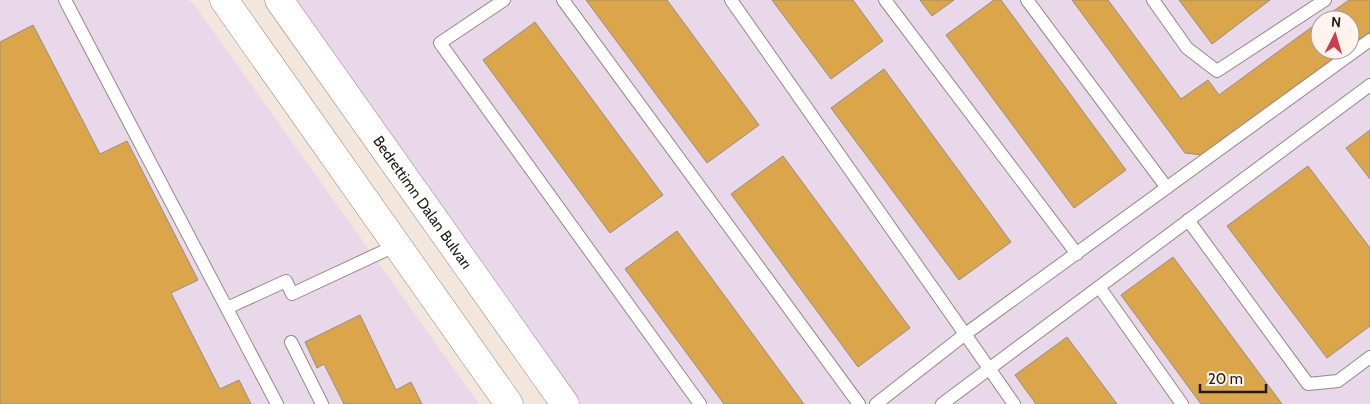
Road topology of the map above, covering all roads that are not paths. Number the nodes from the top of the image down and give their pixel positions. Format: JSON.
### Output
{"nodes":[{"id":1,"x":65,"y":0,"type":"edge"},
{"id":2,"x":224,"y":0,"type":"edge"},
{"id":3,"x":278,"y":0,"type":"edge"},
{"id":4,"x":504,"y":0,"type":"edge"},
{"id":5,"x":563,"y":0,"type":"edge"},
{"id":6,"x":731,"y":0,"type":"edge"},
{"id":7,"x":885,"y":0,"type":"edge"},
{"id":8,"x":1027,"y":0,"type":"edge"},
{"id":9,"x":1153,"y":0,"type":"edge"},
{"id":10,"x":1317,"y":2,"type":"edge"},
{"id":11,"x":1370,"y":40,"type":"edge"},
{"id":12,"x":1370,"y":85,"type":"edge"},
{"id":13,"x":1167,"y":188,"type":"junction"},
{"id":14,"x":1188,"y":220,"type":"junction"},
{"id":15,"x":397,"y":245,"type":"junction"},
{"id":16,"x":1077,"y":254,"type":"junction"},
{"id":17,"x":1100,"y":288,"type":"junction"},
{"id":18,"x":227,"y":308,"type":"junction"},
{"id":19,"x":964,"y":335,"type":"junction"},
{"id":20,"x":291,"y":342,"type":"dead end"},
{"id":21,"x":1370,"y":358,"type":"edge"},
{"id":22,"x":988,"y":368,"type":"junction"},
{"id":23,"x":277,"y":404,"type":"edge"},
{"id":24,"x":322,"y":404,"type":"edge"},
{"id":25,"x":509,"y":404,"type":"edge"},
{"id":26,"x":565,"y":404,"type":"edge"},
{"id":27,"x":700,"y":404,"type":"edge"},
{"id":28,"x":859,"y":404,"type":"edge"},
{"id":29,"x":876,"y":404,"type":"edge"},
{"id":30,"x":942,"y":404,"type":"edge"},
{"id":31,"x":1014,"y":404,"type":"edge"},
{"id":32,"x":1182,"y":404,"type":"edge"}],
"edges":[{"from":1,"to":18,"type":"lane"},
{"from":2,"to":15,"type":"main road"},
{"from":3,"to":26,"type":"main road","name":"Bedrettimn Dalan Bulvarı"},
{"from":4,"to":27,"type":"lane"},
{"from":5,"to":28,"type":"lane"},
{"from":6,"to":19,"type":"lane"},
{"from":7,"to":16,"type":"lane"},
{"from":8,"to":13,"type":"lane"},
{"from":9,"to":10,"type":"lane"},
{"from":11,"to":13,"type":"lane"},
{"from":12,"to":14,"type":"lane"},
{"from":13,"to":16,"type":"lane"},
{"from":14,"to":17,"type":"lane"},
{"from":14,"to":21,"type":"lane"},
{"from":15,"to":18,"type":"lane"},
{"from":15,"to":25,"type":"main road"},
{"from":16,"to":19,"type":"lane"},
{"from":17,"to":22,"type":"lane"},
{"from":17,"to":32,"type":"lane"},
{"from":18,"to":23,"type":"lane"},
{"from":19,"to":22,"type":"lane"},
{"from":19,"to":29,"type":"lane"},
{"from":20,"to":24,"type":"lane"},
{"from":22,"to":30,"type":"lane"},
{"from":22,"to":31,"type":"lane"}]}
